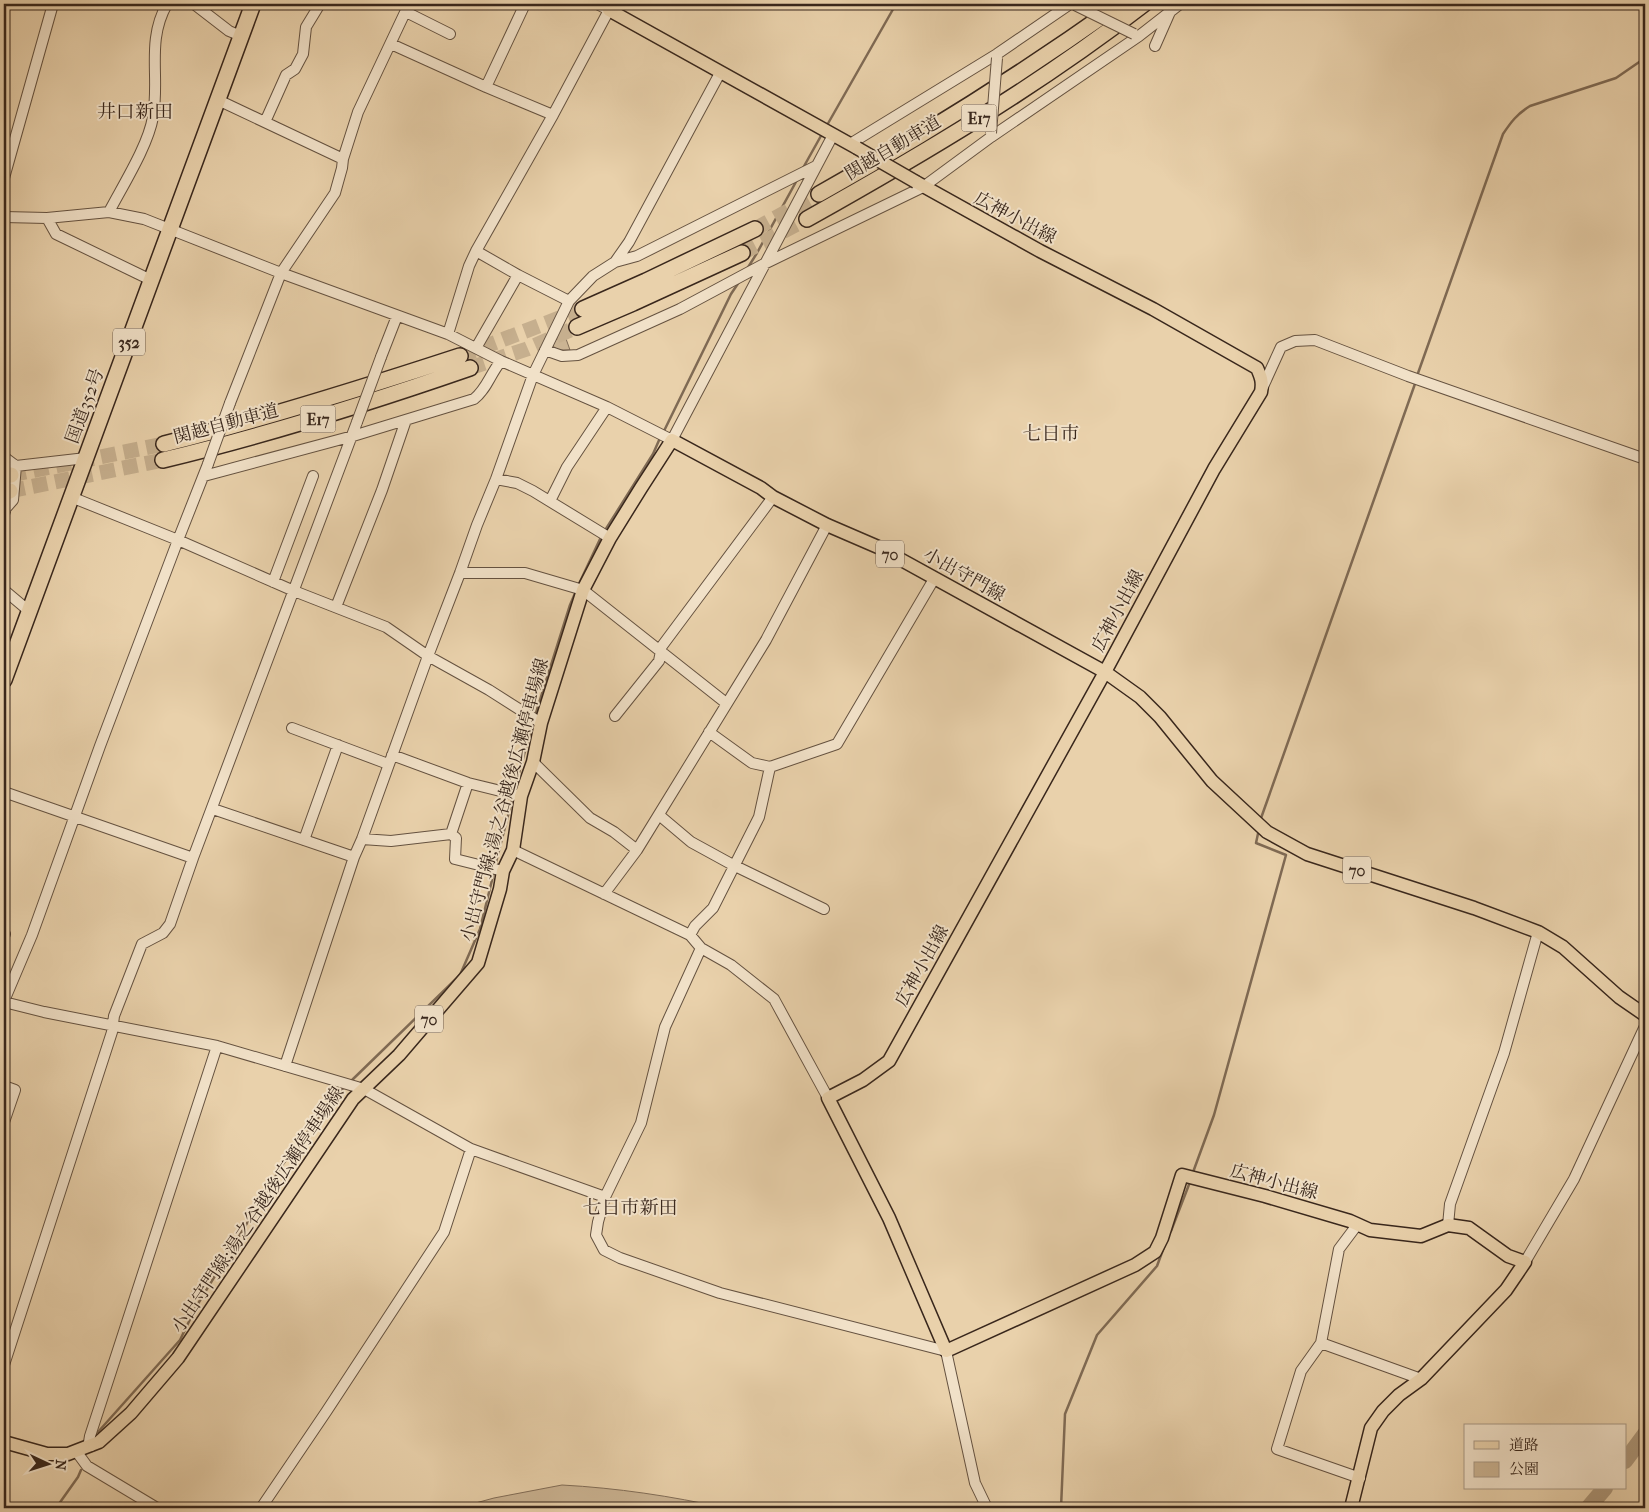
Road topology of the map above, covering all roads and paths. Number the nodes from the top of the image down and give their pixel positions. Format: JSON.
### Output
{"nodes":[{"id":1,"x":52,"y":4,"type":"edge"},
{"id":2,"x":167,"y":4,"type":"edge"},
{"id":3,"x":194,"y":4,"type":"edge"},
{"id":4,"x":253,"y":4,"type":"edge"},
{"id":5,"x":320,"y":4,"type":"edge"},
{"id":6,"x":525,"y":4,"type":"edge"},
{"id":7,"x":597,"y":4,"type":"edge"},
{"id":8,"x":1073,"y":4,"type":"edge"},
{"id":9,"x":1120,"y":4,"type":"edge"},
{"id":10,"x":1144,"y":4,"type":"edge"},
{"id":11,"x":1180,"y":4,"type":"edge"},
{"id":12,"x":611,"y":7,"type":"edge"},
{"id":13,"x":408,"y":8,"type":"edge"},
{"id":14,"x":1170,"y":12,"type":"junction"},
{"id":15,"x":450,"y":34,"type":"dead end"},
{"id":16,"x":1137,"y":35,"type":"junction"},
{"id":17,"x":241,"y":36,"type":"junction"},
{"id":18,"x":391,"y":44,"type":"junction"},
{"id":19,"x":1155,"y":46,"type":"dead end"},
{"id":20,"x":997,"y":56,"type":"junction"},
{"id":21,"x":720,"y":73,"type":"junction"},
{"id":22,"x":486,"y":87,"type":"junction"},
{"id":23,"x":218,"y":100,"type":"junction"},
{"id":24,"x":553,"y":115,"type":"junction"},
{"id":25,"x":265,"y":122,"type":"junction"},
{"id":26,"x":833,"y":135,"type":"junction"},
{"id":27,"x":991,"y":135,"type":"junction"},
{"id":28,"x":854,"y":146,"type":"junction"},
{"id":29,"x":343,"y":159,"type":"junction"},
{"id":30,"x":816,"y":166,"type":"junction"},
{"id":31,"x":4,"y":178,"type":"edge"},
{"id":32,"x":919,"y":185,"type":"junction"},
{"id":33,"x":819,"y":194,"type":"tunnel mouth"},
{"id":34,"x":109,"y":212,"type":"junction"},
{"id":35,"x":4,"y":217,"type":"edge"},
{"id":36,"x":47,"y":218,"type":"junction"},
{"id":37,"x":807,"y":219,"type":"tunnel mouth"},
{"id":38,"x":755,"y":229,"type":"tunnel mouth"},
{"id":39,"x":170,"y":230,"type":"junction"},
{"id":40,"x":476,"y":251,"type":"junction"},
{"id":41,"x":742,"y":253,"type":"tunnel mouth"},
{"id":42,"x":615,"y":262,"type":"junction"},
{"id":43,"x":764,"y":264,"type":"junction"},
{"id":44,"x":281,"y":273,"type":"junction"},
{"id":45,"x":518,"y":275,"type":"junction"},
{"id":46,"x":151,"y":280,"type":"junction"},
{"id":47,"x":569,"y":301,"type":"junction"},
{"id":48,"x":583,"y":308,"type":"tunnel mouth"},
{"id":49,"x":397,"y":316,"type":"junction"},
{"id":50,"x":576,"y":327,"type":"tunnel mouth"},
{"id":51,"x":448,"y":334,"type":"junction"},
{"id":52,"x":476,"y":348,"type":"junction"},
{"id":53,"x":544,"y":350,"type":"junction"},
{"id":54,"x":460,"y":356,"type":"tunnel mouth"},
{"id":55,"x":502,"y":361,"type":"junction"},
{"id":56,"x":470,"y":368,"type":"tunnel mouth"},
{"id":57,"x":533,"y":375,"type":"junction"},
{"id":58,"x":1260,"y":392,"type":"junction"},
{"id":59,"x":607,"y":407,"type":"junction"},
{"id":60,"x":406,"y":420,"type":"junction"},
{"id":61,"x":353,"y":436,"type":"junction"},
{"id":62,"x":672,"y":440,"type":"junction"},
{"id":63,"x":164,"y":444,"type":"tunnel mouth"},
{"id":64,"x":4,"y":457,"type":"edge"},
{"id":65,"x":86,"y":458,"type":"junction"},
{"id":66,"x":1645,"y":459,"type":"edge"},
{"id":67,"x":163,"y":460,"type":"tunnel mouth"},
{"id":68,"x":11,"y":472,"type":"edge"},
{"id":69,"x":204,"y":476,"type":"junction"},
{"id":70,"x":313,"y":476,"type":"dead end"},
{"id":71,"x":496,"y":479,"type":"junction"},
{"id":72,"x":71,"y":496,"type":"junction"},
{"id":73,"x":773,"y":497,"type":"junction"},
{"id":74,"x":550,"y":501,"type":"junction"},
{"id":75,"x":4,"y":514,"type":"edge"},
{"id":76,"x":827,"y":525,"type":"junction"},
{"id":77,"x":610,"y":538,"type":"junction"},
{"id":78,"x":178,"y":540,"type":"junction"},
{"id":79,"x":460,"y":573,"type":"junction"},
{"id":80,"x":934,"y":579,"type":"junction"},
{"id":81,"x":273,"y":582,"type":"junction"},
{"id":82,"x":4,"y":590,"type":"edge"},
{"id":83,"x":584,"y":590,"type":"junction"},
{"id":84,"x":294,"y":591,"type":"junction"},
{"id":85,"x":336,"y":607,"type":"junction"},
{"id":86,"x":29,"y":611,"type":"junction"},
{"id":87,"x":661,"y":652,"type":"junction"},
{"id":88,"x":428,"y":656,"type":"junction"},
{"id":89,"x":1105,"y":672,"type":"junction"},
{"id":90,"x":4,"y":680,"type":"edge"},
{"id":91,"x":726,"y":702,"type":"junction"},
{"id":92,"x":615,"y":716,"type":"dead end"},
{"id":93,"x":541,"y":723,"type":"junction"},
{"id":94,"x":292,"y":728,"type":"dead end"},
{"id":95,"x":709,"y":732,"type":"junction"},
{"id":96,"x":338,"y":745,"type":"junction"},
{"id":97,"x":390,"y":759,"type":"junction"},
{"id":98,"x":533,"y":762,"type":"junction"},
{"id":99,"x":770,"y":767,"type":"junction"},
{"id":100,"x":468,"y":783,"type":"junction"},
{"id":101,"x":4,"y":792,"type":"edge"},
{"id":102,"x":521,"y":796,"type":"junction"},
{"id":103,"x":212,"y":809,"type":"junction"},
{"id":104,"x":659,"y":815,"type":"junction"},
{"id":105,"x":74,"y":816,"type":"junction"},
{"id":106,"x":451,"y":834,"type":"junction"},
{"id":107,"x":362,"y":839,"type":"junction"},
{"id":108,"x":304,"y":840,"type":"junction"},
{"id":109,"x":513,"y":850,"type":"junction"},
{"id":110,"x":637,"y":850,"type":"junction"},
{"id":111,"x":354,"y":856,"type":"junction"},
{"id":112,"x":193,"y":858,"type":"junction"},
{"id":113,"x":733,"y":866,"type":"junction"},
{"id":114,"x":503,"y":871,"type":"junction"},
{"id":115,"x":604,"y":894,"type":"junction"},
{"id":116,"x":824,"y":909,"type":"dead end"},
{"id":117,"x":1538,"y":932,"type":"junction"},
{"id":118,"x":690,"y":935,"type":"junction"},
{"id":119,"x":701,"y":948,"type":"junction"},
{"id":120,"x":4,"y":1002,"type":"edge"},
{"id":121,"x":1645,"y":1015,"type":"edge"},
{"id":122,"x":113,"y":1025,"type":"junction"},
{"id":123,"x":1645,"y":1026,"type":"edge"},
{"id":124,"x":217,"y":1046,"type":"junction"},
{"id":125,"x":285,"y":1066,"type":"junction"},
{"id":126,"x":4,"y":1086,"type":"edge"},
{"id":127,"x":364,"y":1089,"type":"junction"},
{"id":128,"x":828,"y":1098,"type":"junction"},
{"id":129,"x":4,"y":1122,"type":"edge"},
{"id":130,"x":471,"y":1148,"type":"junction"},
{"id":131,"x":604,"y":1197,"type":"junction"},
{"id":132,"x":1357,"y":1225,"type":"junction"},
{"id":133,"x":1448,"y":1225,"type":"junction"},
{"id":134,"x":1525,"y":1262,"type":"junction"},
{"id":135,"x":1321,"y":1343,"type":"junction"},
{"id":136,"x":946,"y":1351,"type":"junction"},
{"id":137,"x":4,"y":1365,"type":"edge"},
{"id":138,"x":1421,"y":1380,"type":"junction"},
{"id":139,"x":4,"y":1442,"type":"edge"},
{"id":140,"x":91,"y":1446,"type":"junction"},
{"id":141,"x":76,"y":1451,"type":"junction"},
{"id":142,"x":1360,"y":1478,"type":"junction"},
{"id":143,"x":157,"y":1508,"type":"edge"},
{"id":144,"x":261,"y":1508,"type":"edge"},
{"id":145,"x":986,"y":1508,"type":"edge"},
{"id":146,"x":1351,"y":1508,"type":"edge"}],
"edges":[{"from":1,"to":31,"type":"street"},
{"from":2,"to":34,"type":"street"},
{"from":3,"to":17,"type":"street"},
{"from":4,"to":17,"type":"highway","name":"国道352号","number":"352"},
{"from":5,"to":25,"type":"street"},
{"from":6,"to":22,"type":"street"},
{"from":7,"to":12,"type":"street"},
{"from":8,"to":16,"type":"street","bridge":true},
{"from":8,"to":20,"type":"street"},
{"from":9,"to":33,"type":"highway","name":"関越自動車道","number":"E17"},
{"from":10,"to":37,"type":"highway","name":"関越自動車道","number":"E17"},
{"from":11,"to":14,"type":"street"},
{"from":12,"to":21,"type":"main road","name":"広神小出線"},
{"from":12,"to":24,"type":"street"},
{"from":13,"to":15,"type":"street"},
{"from":13,"to":18,"type":"street"},
{"from":14,"to":16,"type":"street"},
{"from":14,"to":19,"type":"street"},
{"from":16,"to":27,"type":"street"},
{"from":17,"to":23,"type":"highway","name":"国道352号","number":"352"},
{"from":18,"to":22,"type":"street"},
{"from":18,"to":29,"type":"street"},
{"from":20,"to":27,"type":"street","bridge":true},
{"from":20,"to":28,"type":"street"},
{"from":21,"to":26,"type":"main road","name":"広神小出線"},
{"from":21,"to":42,"type":"street"},
{"from":22,"to":24,"type":"street"},
{"from":23,"to":25,"type":"street"},
{"from":23,"to":39,"type":"highway","name":"国道352号","number":"352"},
{"from":24,"to":40,"type":"street"},
{"from":25,"to":29,"type":"street"},
{"from":26,"to":28,"type":"main road","name":"広神小出線"},
{"from":26,"to":30,"type":"street"},
{"from":27,"to":32,"type":"street"},
{"from":28,"to":32,"type":"main road","name":"広神小出線","bridge":true},
{"from":29,"to":44,"type":"street"},
{"from":30,"to":42,"type":"street"},
{"from":30,"to":43,"type":"street"},
{"from":32,"to":43,"type":"street"},
{"from":32,"to":58,"type":"main road","name":"広神小出線"},
{"from":34,"to":36,"type":"street"},
{"from":34,"to":39,"type":"street"},
{"from":35,"to":36,"type":"street"},
{"from":36,"to":46,"type":"street"},
{"from":38,"to":48,"type":"highway"},
{"from":39,"to":44,"type":"street"},
{"from":39,"to":46,"type":"highway","name":"国道352号","number":"352"},
{"from":40,"to":45,"type":"street"},
{"from":40,"to":51,"type":"street"},
{"from":41,"to":50,"type":"highway"},
{"from":42,"to":47,"type":"street"},
{"from":43,"to":53,"type":"street"},
{"from":43,"to":62,"type":"street"},
{"from":44,"to":49,"type":"street"},
{"from":44,"to":69,"type":"street","bridge":true},
{"from":45,"to":47,"type":"street"},
{"from":45,"to":52,"type":"street"},
{"from":46,"to":65,"type":"highway","name":"国道352号","number":"352"},
{"from":47,"to":53,"type":"street"},
{"from":49,"to":51,"type":"street"},
{"from":49,"to":61,"type":"street","bridge":true},
{"from":51,"to":52,"type":"street"},
{"from":52,"to":55,"type":"street"},
{"from":53,"to":57,"type":"street"},
{"from":54,"to":63,"type":"highway","name":"関越自動車道","number":"E17"},
{"from":55,"to":57,"type":"street"},
{"from":55,"to":60,"type":"street"},
{"from":56,"to":67,"type":"highway","name":"関越自動車道","number":"E17"},
{"from":57,"to":59,"type":"street"},
{"from":57,"to":71,"type":"street"},
{"from":58,"to":66,"type":"street"},
{"from":58,"to":89,"type":"main road","name":"広神小出線"},
{"from":59,"to":62,"type":"street"},
{"from":59,"to":74,"type":"street"},
{"from":60,"to":61,"type":"street"},
{"from":60,"to":85,"type":"street"},
{"from":61,"to":69,"type":"street"},
{"from":61,"to":84,"type":"street"},
{"from":62,"to":73,"type":"main road","name":"小出守門線","number":"70"},
{"from":62,"to":77,"type":"main road","name":"小出守門線;湯之谷越後広瀬停車場線","number":"70"},
{"from":64,"to":68,"type":"street"},
{"from":65,"to":68,"type":"street"},
{"from":65,"to":72,"type":"highway","name":"国道352号","number":"352"},
{"from":68,"to":75,"type":"street"},
{"from":69,"to":78,"type":"street"},
{"from":70,"to":81,"type":"street"},
{"from":71,"to":74,"type":"street"},
{"from":71,"to":79,"type":"street"},
{"from":72,"to":78,"type":"street"},
{"from":72,"to":86,"type":"highway","name":"国道352号","number":"352"},
{"from":73,"to":76,"type":"main road","name":"小出守門線","number":"70"},
{"from":73,"to":87,"type":"street"},
{"from":74,"to":77,"type":"street"},
{"from":76,"to":80,"type":"main road","name":"小出守門線","number":"70"},
{"from":76,"to":91,"type":"street"},
{"from":77,"to":83,"type":"main road","name":"小出守門線;湯之谷越後広瀬停車場線","number":"70"},
{"from":78,"to":81,"type":"street"},
{"from":78,"to":105,"type":"street"},
{"from":79,"to":83,"type":"street"},
{"from":79,"to":88,"type":"street"},
{"from":80,"to":89,"type":"main road","name":"小出守門線","number":"70"},
{"from":80,"to":99,"type":"street"},
{"from":81,"to":84,"type":"street"},
{"from":82,"to":86,"type":"street"},
{"from":83,"to":87,"type":"street"},
{"from":83,"to":93,"type":"main road","name":"小出守門線;湯之谷越後広瀬停車場線","number":"70"},
{"from":84,"to":85,"type":"street"},
{"from":84,"to":103,"type":"street"},
{"from":85,"to":88,"type":"street"},
{"from":86,"to":90,"type":"highway","name":"国道352号","number":"352"},
{"from":87,"to":91,"type":"street"},
{"from":87,"to":92,"type":"street"},
{"from":88,"to":93,"type":"street"},
{"from":88,"to":97,"type":"street"},
{"from":89,"to":117,"type":"main road","number":"70"},
{"from":89,"to":128,"type":"main road","name":"広神小出線"},
{"from":91,"to":95,"type":"street"},
{"from":93,"to":98,"type":"main road","name":"小出守門線;湯之谷越後広瀬停車場線","number":"70"},
{"from":94,"to":96,"type":"street"},
{"from":95,"to":99,"type":"street"},
{"from":95,"to":104,"type":"street"},
{"from":96,"to":97,"type":"street"},
{"from":96,"to":108,"type":"street"},
{"from":97,"to":100,"type":"street"},
{"from":97,"to":107,"type":"street"},
{"from":98,"to":102,"type":"main road","name":"小出守門線;湯之谷越後広瀬停車場線","number":"70"},
{"from":98,"to":110,"type":"street"},
{"from":99,"to":113,"type":"street"},
{"from":100,"to":102,"type":"street"},
{"from":100,"to":106,"type":"street"},
{"from":101,"to":105,"type":"street"},
{"from":102,"to":109,"type":"main road","name":"小出守門線;湯之谷越後広瀬停車場線","number":"70"},
{"from":103,"to":108,"type":"street"},
{"from":103,"to":112,"type":"street"},
{"from":104,"to":110,"type":"street"},
{"from":104,"to":113,"type":"street"},
{"from":105,"to":112,"type":"street"},
{"from":105,"to":120,"type":"street"},
{"from":106,"to":107,"type":"street"},
{"from":106,"to":114,"type":"street"},
{"from":107,"to":111,"type":"street"},
{"from":108,"to":111,"type":"street"},
{"from":109,"to":114,"type":"main road","name":"小出守門線;湯之谷越後広瀬停車場線","number":"70"},
{"from":109,"to":115,"type":"street"},
{"from":110,"to":115,"type":"street"},
{"from":111,"to":125,"type":"street"},
{"from":112,"to":122,"type":"street"},
{"from":113,"to":116,"type":"street"},
{"from":113,"to":118,"type":"street"},
{"from":114,"to":127,"type":"main road","name":"小出守門線;湯之谷越後広瀬停車場線","number":"70"},
{"from":115,"to":118,"type":"street"},
{"from":117,"to":121,"type":"main road","number":"70"},
{"from":117,"to":133,"type":"street"},
{"from":118,"to":119,"type":"street"},
{"from":119,"to":128,"type":"street"},
{"from":119,"to":131,"type":"street"},
{"from":120,"to":122,"type":"street"},
{"from":122,"to":124,"type":"street"},
{"from":122,"to":137,"type":"street"},
{"from":123,"to":134,"type":"street"},
{"from":124,"to":125,"type":"street"},
{"from":124,"to":140,"type":"street"},
{"from":125,"to":127,"type":"street"},
{"from":126,"to":129,"type":"street"},
{"from":127,"to":130,"type":"street"},
{"from":127,"to":140,"type":"main road","name":"小出守門線;湯之谷越後広瀬停車場線","number":"70"},
{"from":128,"to":136,"type":"main road"},
{"from":130,"to":131,"type":"street"},
{"from":130,"to":144,"type":"street"},
{"from":131,"to":136,"type":"street"},
{"from":132,"to":133,"type":"main road","name":"広神小出線"},
{"from":132,"to":135,"type":"street"},
{"from":132,"to":136,"type":"main road","name":"広神小出線"},
{"from":133,"to":134,"type":"main road"},
{"from":134,"to":138,"type":"main road"},
{"from":135,"to":138,"type":"street"},
{"from":135,"to":142,"type":"street"},
{"from":136,"to":145,"type":"street"},
{"from":138,"to":142,"type":"main road"},
{"from":139,"to":141,"type":"main road","name":"小出守門線;湯之谷越後広瀬停車場線","number":"70"},
{"from":140,"to":141,"type":"main road","name":"小出守門線;湯之谷越後広瀬停車場線","number":"70"},
{"from":141,"to":143,"type":"street"},
{"from":142,"to":146,"type":"main road"}]}
